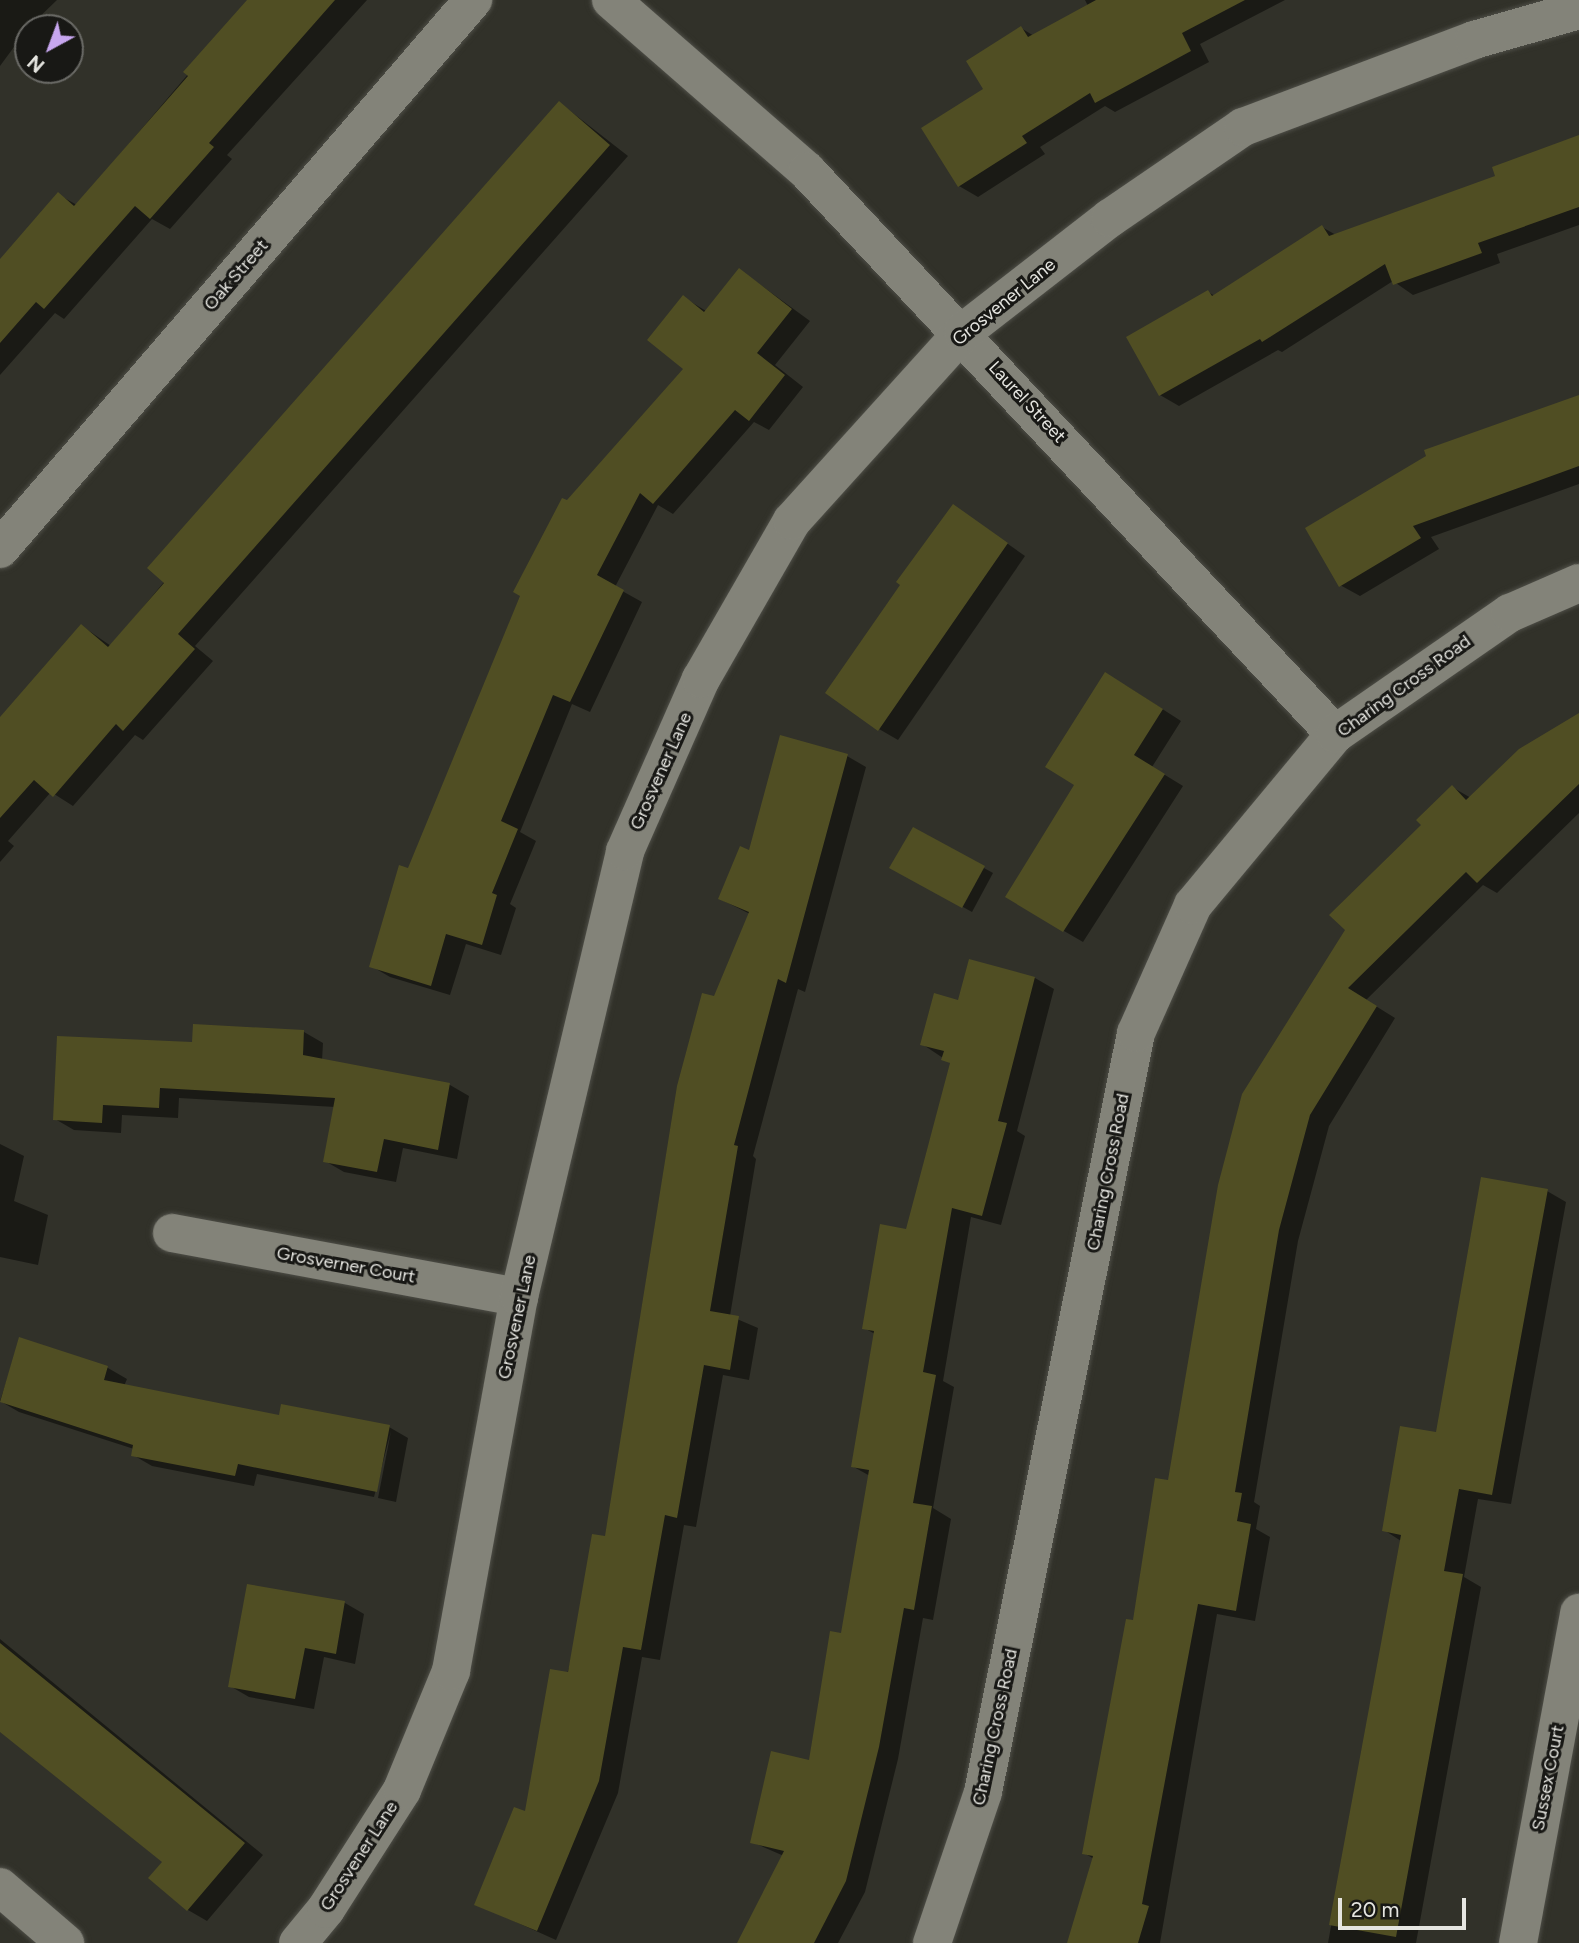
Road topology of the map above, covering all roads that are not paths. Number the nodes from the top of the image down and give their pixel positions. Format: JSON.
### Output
{"nodes":[{"id":1,"x":472,"y":0,"type":"edge"},
{"id":2,"x":611,"y":0,"type":"edge"},
{"id":3,"x":1579,"y":10,"type":"edge"},
{"id":4,"x":963,"y":332,"type":"junction"},
{"id":5,"x":0,"y":550,"type":"edge"},
{"id":6,"x":1579,"y":583,"type":"edge"},
{"id":7,"x":1335,"y":734,"type":"junction"},
{"id":8,"x":172,"y":1233,"type":"dead end"},
{"id":9,"x":519,"y":1297,"type":"junction"},
{"id":10,"x":1579,"y":1613,"type":"edge"},
{"id":11,"x":0,"y":1887,"type":"edge"},
{"id":12,"x":65,"y":1943,"type":"edge"},
{"id":13,"x":298,"y":1943,"type":"edge"},
{"id":14,"x":932,"y":1943,"type":"edge"},
{"id":15,"x":1518,"y":1943,"type":"edge"}],
"edges":[{"from":1,"to":5,"type":"street","name":"Oak Street"},
{"from":2,"to":4,"type":"street","name":"Laurel Street"},
{"from":3,"to":4,"type":"street","name":"Grosvener Lane"},
{"from":4,"to":7,"type":"street","name":"Laurel Street"},
{"from":4,"to":9,"type":"street","name":"Grosvener Lane"},
{"from":6,"to":7,"type":"street","name":"Charing Cross Road"},
{"from":7,"to":14,"type":"street","name":"Charing Cross Road"},
{"from":8,"to":9,"type":"street","name":"Grosverner Court"},
{"from":9,"to":13,"type":"street","name":"Grosvener Lane"},
{"from":10,"to":15,"type":"street","name":"Sussex Court"},
{"from":11,"to":12,"type":"street"}]}
